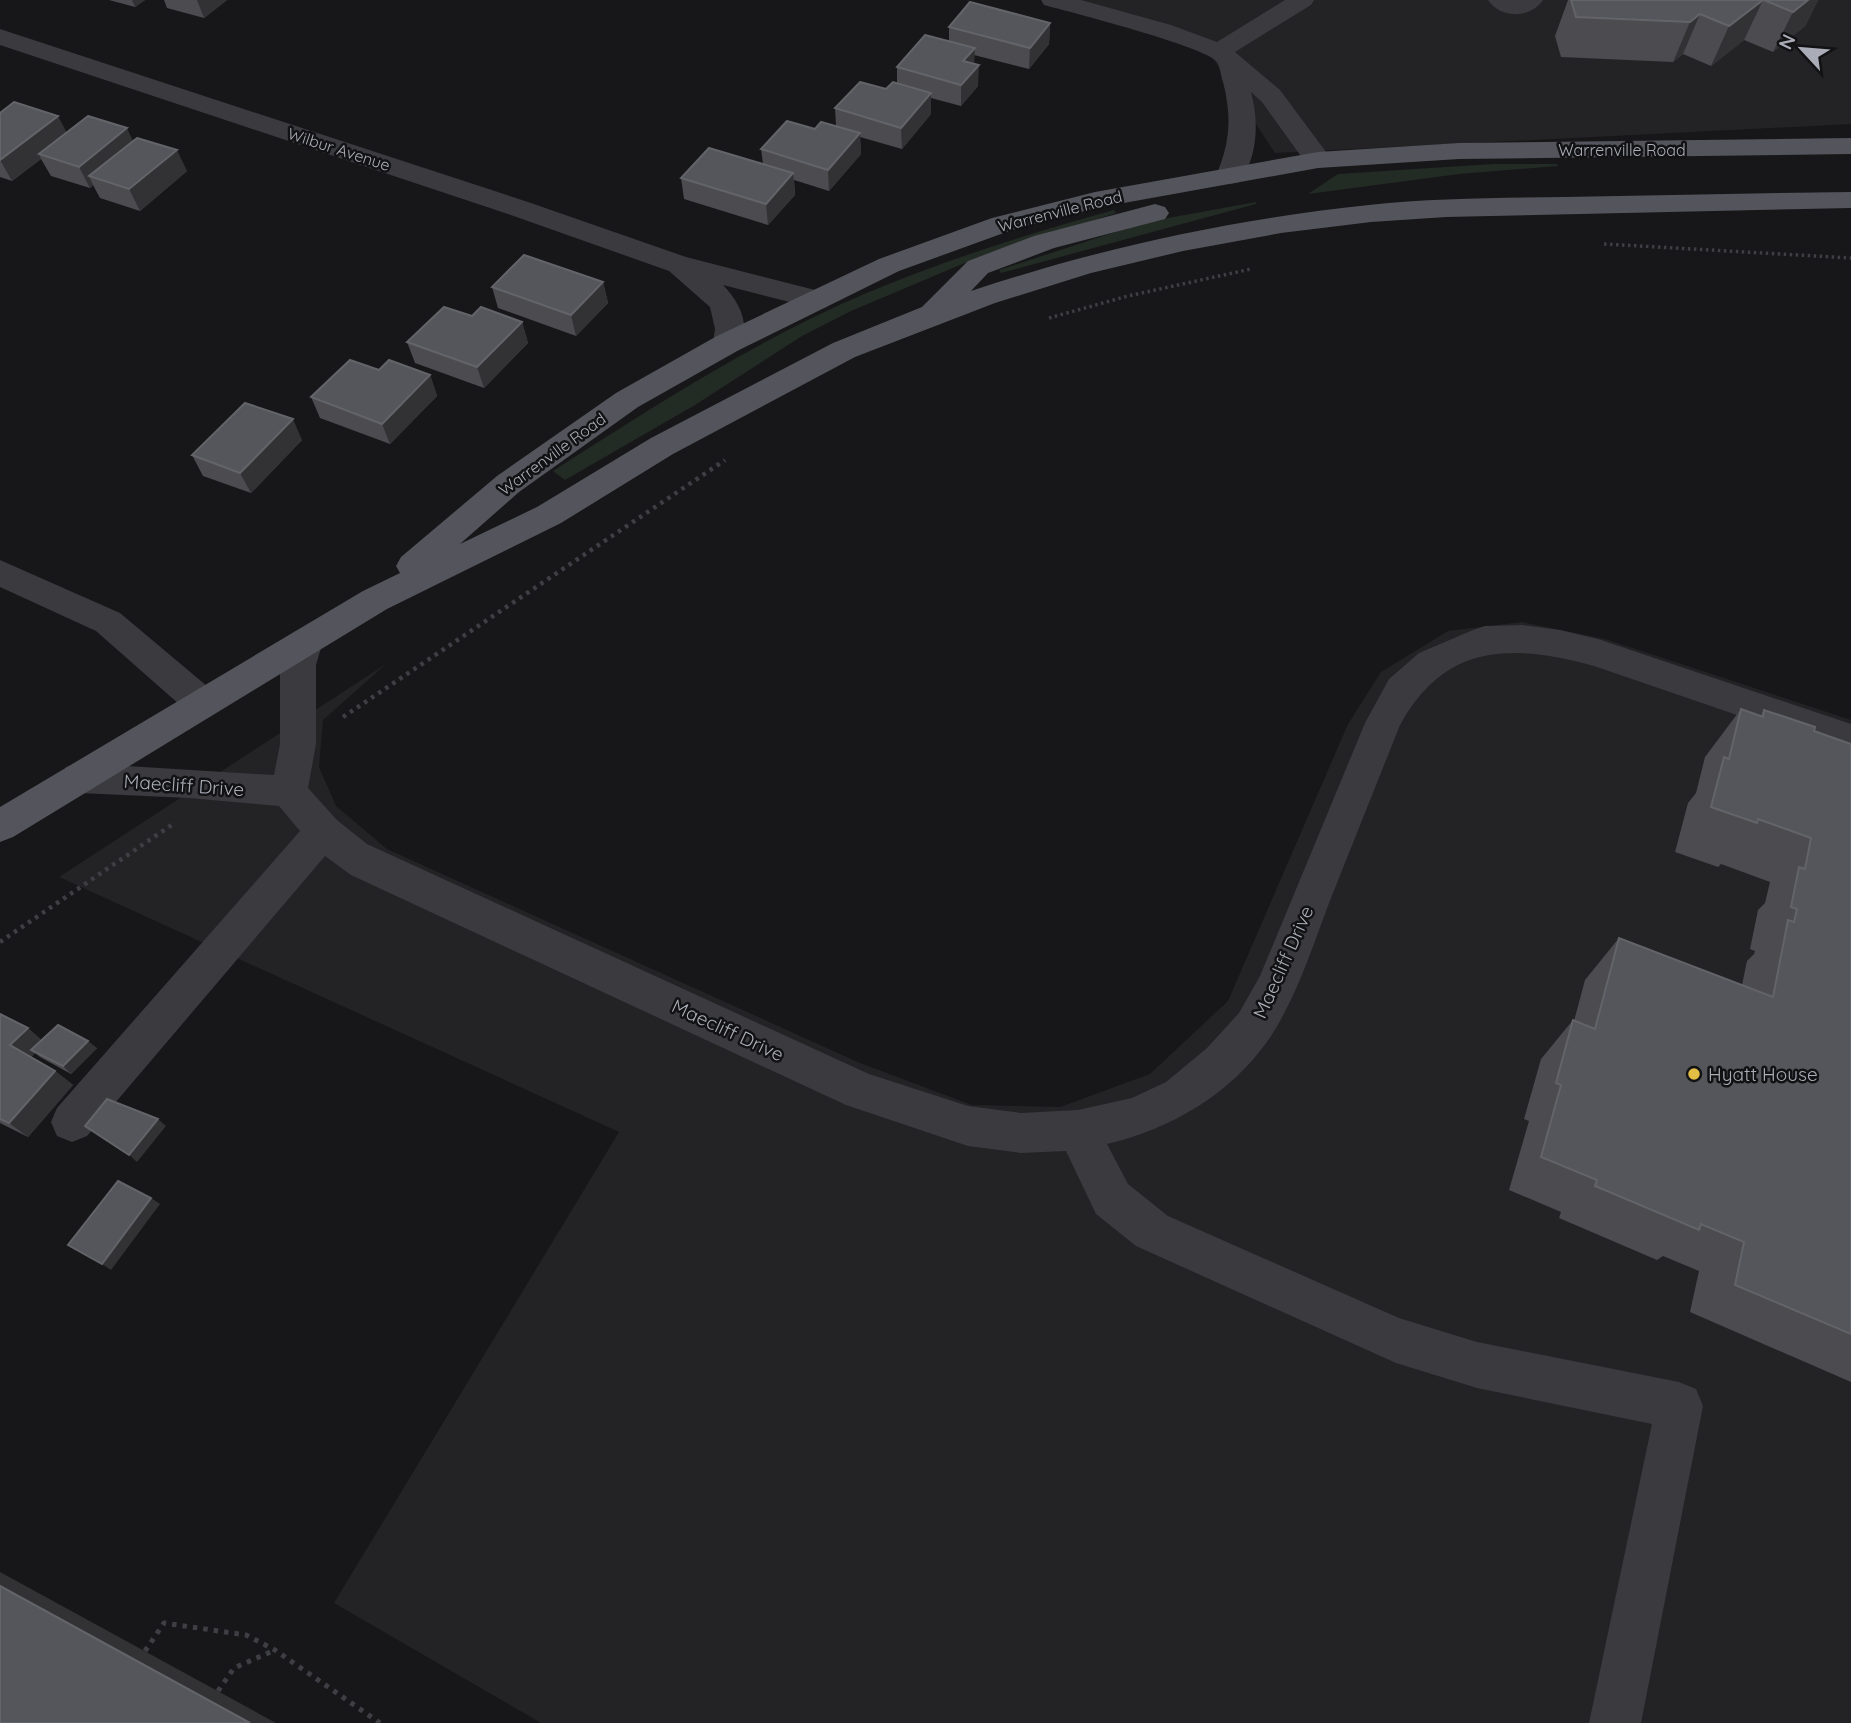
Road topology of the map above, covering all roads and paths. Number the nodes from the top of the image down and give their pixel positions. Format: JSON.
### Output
{"nodes":[{"id":1,"x":1053,"y":0,"type":"edge"},
{"id":2,"x":1302,"y":0,"type":"edge"},
{"id":3,"x":1500,"y":0,"type":"edge"},
{"id":4,"x":1531,"y":0,"type":"edge"},
{"id":5,"x":1116,"y":7,"type":"edge"},
{"id":6,"x":0,"y":37,"type":"edge"},
{"id":7,"x":1224,"y":57,"type":"junction"},
{"id":8,"x":1851,"y":146,"type":"edge"},
{"id":9,"x":1318,"y":160,"type":"junction"},
{"id":10,"x":1230,"y":176,"type":"junction"},
{"id":11,"x":1846,"y":201,"type":"edge"},
{"id":12,"x":1598,"y":243,"type":"dead end"},
{"id":13,"x":1851,"y":258,"type":"edge"},
{"id":14,"x":677,"y":264,"type":"junction"},
{"id":15,"x":1263,"y":267,"type":"dead end"},
{"id":16,"x":817,"y":300,"type":"junction"},
{"id":17,"x":930,"y":314,"type":"junction"},
{"id":18,"x":1041,"y":320,"type":"dead end"},
{"id":19,"x":728,"y":343,"type":"junction"},
{"id":20,"x":731,"y":456,"type":"dead end"},
{"id":21,"x":0,"y":573,"type":"edge"},
{"id":22,"x":375,"y":600,"type":"junction"},
{"id":23,"x":306,"y":641,"type":"junction"},
{"id":24,"x":201,"y":702,"type":"junction"},
{"id":25,"x":333,"y":723,"type":"dead end"},
{"id":26,"x":1851,"y":739,"type":"edge"},
{"id":27,"x":79,"y":778,"type":"junction"},
{"id":28,"x":289,"y":792,"type":"junction"},
{"id":29,"x":176,"y":822,"type":"dead end"},
{"id":30,"x":0,"y":826,"type":"edge"},
{"id":31,"x":323,"y":831,"type":"junction"},
{"id":32,"x":0,"y":942,"type":"edge"},
{"id":33,"x":72,"y":1122,"type":"dead end"},
{"id":34,"x":1079,"y":1130,"type":"junction"},
{"id":35,"x":275,"y":1650,"type":"junction"},
{"id":36,"x":145,"y":1651,"type":"dead end"},
{"id":37,"x":219,"y":1690,"type":"dead end"},
{"id":38,"x":380,"y":1723,"type":"edge"},
{"id":39,"x":1615,"y":1723,"type":"edge"}],
"edges":[{"from":1,"to":5,"type":"street"},
{"from":2,"to":7,"type":"street"},
{"from":3,"to":4,"type":"street"},
{"from":5,"to":7,"type":"street"},
{"from":6,"to":14,"type":"street","name":"Wilbur Avenue"},
{"from":7,"to":9,"type":"street"},
{"from":7,"to":10,"type":"street"},
{"from":8,"to":9,"type":"main road","name":"Warrenville Road"},
{"from":9,"to":10,"type":"main road","name":"Warrenville Road"},
{"from":9,"to":17,"type":"main road"},
{"from":10,"to":16,"type":"main road","name":"Warrenville Road"},
{"from":11,"to":17,"type":"main road","name":"Warrenville Road"},
{"from":12,"to":13,"type":"path"},
{"from":14,"to":16,"type":"street","name":"Wilbur Avenue"},
{"from":14,"to":19,"type":"street","name":"Wilbur Avenue"},
{"from":15,"to":18,"type":"path"},
{"from":16,"to":19,"type":"main road","name":"Warrenville Road"},
{"from":17,"to":22,"type":"main road","name":"Warrenville Road"},
{"from":19,"to":22,"type":"main road","name":"Warrenville Road"},
{"from":20,"to":25,"type":"path"},
{"from":21,"to":24,"type":"street"},
{"from":22,"to":23,"type":"main road","name":"Warrenville Road"},
{"from":23,"to":24,"type":"main road","name":"Warrenville Road"},
{"from":23,"to":28,"type":"street"},
{"from":24,"to":27,"type":"main road","name":"Warrenville Road"},
{"from":26,"to":34,"type":"street","name":"Maecliff Drive"},
{"from":27,"to":28,"type":"street","name":"Maecliff Drive"},
{"from":27,"to":30,"type":"main road","name":"Warrenville Road"},
{"from":28,"to":31,"type":"street","name":"Maecliff Drive"},
{"from":29,"to":32,"type":"path"},
{"from":31,"to":33,"type":"street"},
{"from":31,"to":34,"type":"street","name":"Maecliff Drive"},
{"from":34,"to":39,"type":"street"},
{"from":35,"to":36,"type":"path"},
{"from":35,"to":37,"type":"path"},
{"from":35,"to":38,"type":"path"}]}
